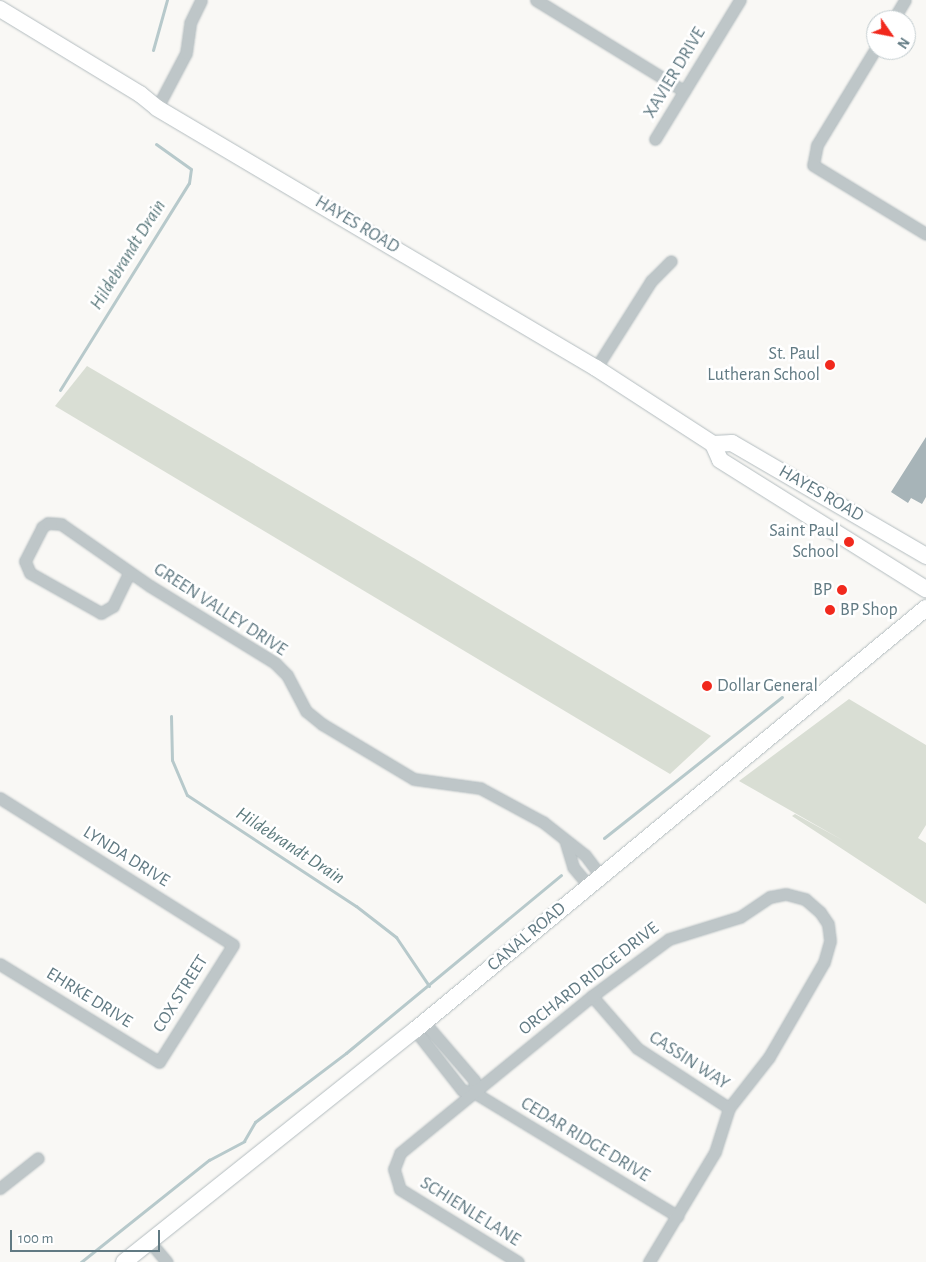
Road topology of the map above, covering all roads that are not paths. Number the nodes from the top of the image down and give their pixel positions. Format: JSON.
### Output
{"nodes":[{"id":1,"x":201,"y":0,"type":"edge"},
{"id":2,"x":536,"y":0,"type":"edge"},
{"id":3,"x":740,"y":0,"type":"edge"},
{"id":4,"x":0,"y":9,"type":"edge"},
{"id":5,"x":869,"y":60,"type":"edge"},
{"id":6,"x":684,"y":91,"type":"junction"},
{"id":7,"x":157,"y":108,"type":"junction"},
{"id":8,"x":655,"y":139,"type":"dead end"},
{"id":9,"x":926,"y":233,"type":"edge"},
{"id":10,"x":671,"y":261,"type":"dead end"},
{"id":11,"x":596,"y":368,"type":"junction"},
{"id":12,"x":713,"y":444,"type":"junction"},
{"id":13,"x":874,"y":524,"type":"junction"},
{"id":14,"x":850,"y":542,"type":"junction"},
{"id":15,"x":926,"y":556,"type":"edge"},
{"id":16,"x":129,"y":573,"type":"junction"},
{"id":17,"x":926,"y":589,"type":"edge"},
{"id":18,"x":926,"y":608,"type":"edge"},
{"id":19,"x":0,"y":798,"type":"edge"},
{"id":20,"x":564,"y":840,"type":"junction"},
{"id":21,"x":595,"y":881,"type":"junction"},
{"id":22,"x":233,"y":945,"type":"joint"},
{"id":23,"x":0,"y":964,"type":"edge"},
{"id":24,"x":592,"y":996,"type":"junction"},
{"id":25,"x":420,"y":1026,"type":"junction"},
{"id":26,"x":160,"y":1062,"type":"joint"},
{"id":27,"x":475,"y":1093,"type":"junction"},
{"id":28,"x":729,"y":1108,"type":"junction"},
{"id":29,"x":38,"y":1158,"type":"dead end"},
{"id":30,"x":395,"y":1165,"type":"joint"},
{"id":31,"x":0,"y":1188,"type":"edge"},
{"id":32,"x":676,"y":1216,"type":"junction"},
{"id":33,"x":148,"y":1244,"type":"junction"},
{"id":34,"x":124,"y":1262,"type":"edge"},
{"id":35,"x":158,"y":1262,"type":"edge"},
{"id":36,"x":167,"y":1262,"type":"edge"},
{"id":37,"x":518,"y":1262,"type":"edge"},
{"id":38,"x":649,"y":1262,"type":"edge"}],
"edges":[{"from":1,"to":7,"type":"street"},
{"from":2,"to":6,"type":"street"},
{"from":3,"to":6,"type":"street","name":"XAVIER DRIVE"},
{"from":4,"to":7,"type":"street","name":"HAYES ROAD"},
{"from":5,"to":9,"type":"street"},
{"from":6,"to":8,"type":"street","name":"XAVIER DRIVE"},
{"from":7,"to":11,"type":"street","name":"HAYES ROAD"},
{"from":10,"to":11,"type":"street"},
{"from":11,"to":12,"type":"street","name":"HAYES ROAD"},
{"from":12,"to":13,"type":"street","name":"HAYES ROAD"},
{"from":12,"to":14,"type":"street","name":"HAYES ROAD"},
{"from":13,"to":14,"type":"street"},
{"from":13,"to":15,"type":"street","name":"HAYES ROAD"},
{"from":14,"to":17,"type":"street","name":"HAYES ROAD"},
{"from":16,"to":16,"type":"street","name":"GREEN VALLEY DRIVE"},
{"from":16,"to":20,"type":"street","name":"GREEN VALLEY DRIVE"},
{"from":18,"to":21,"type":"street","name":"CANAL ROAD"},
{"from":19,"to":22,"type":"street","name":"LYNDA DRIVE"},
{"from":20,"to":21,"type":"street","name":"GREEN VALLEY DRIVE"},
{"from":20,"to":21,"type":"street"},
{"from":21,"to":25,"type":"street","name":"CANAL ROAD"},
{"from":22,"to":26,"type":"street","name":"COX STREET"},
{"from":23,"to":26,"type":"street","name":"EHRKE DRIVE"},
{"from":24,"to":27,"type":"street","name":"ORCHARD RIDGE DRIVE"},
{"from":24,"to":28,"type":"street","name":"CASSIN WAY"},
{"from":24,"to":28,"type":"street","name":"ORCHARD RIDGE DRIVE"},
{"from":25,"to":27,"type":"street"},
{"from":25,"to":27,"type":"street","name":"CEDAR RIDGE DRIVE"},
{"from":25,"to":33,"type":"street","name":"CANAL ROAD"},
{"from":27,"to":30,"type":"street","name":"ORCHARD RIDGE DRIVE"},
{"from":27,"to":32,"type":"street","name":"CEDAR RIDGE DRIVE"},
{"from":28,"to":32,"type":"street"},
{"from":29,"to":31,"type":"street"},
{"from":30,"to":37,"type":"street","name":"SCHIENLE LANE"},
{"from":32,"to":38,"type":"street"},
{"from":33,"to":34,"type":"street","name":"CANAL ROAD"},
{"from":33,"to":35,"type":"street"},
{"from":33,"to":36,"type":"street"}]}
